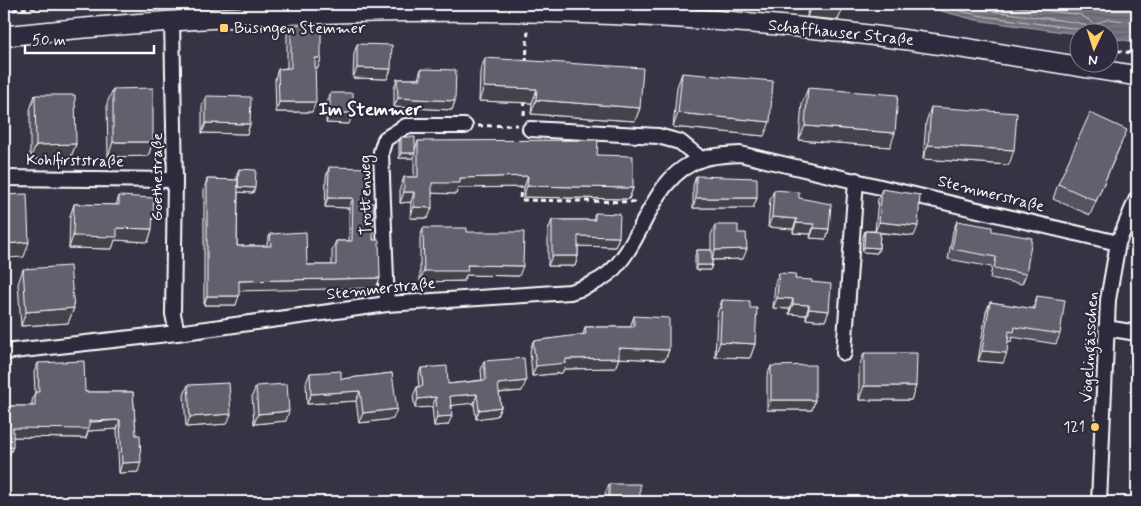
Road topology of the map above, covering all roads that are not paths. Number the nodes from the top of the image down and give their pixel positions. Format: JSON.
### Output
{"nodes":[{"id":1,"x":172,"y":20,"type":"junction"},
{"id":2,"x":4,"y":36,"type":"edge"},
{"id":3,"x":1137,"y":76,"type":"edge"},
{"id":4,"x":465,"y":126,"type":"road end"},
{"id":5,"x":527,"y":127,"type":"road end"},
{"id":6,"x":701,"y":159,"type":"junction"},
{"id":7,"x":4,"y":178,"type":"edge"},
{"id":8,"x":175,"y":180,"type":"junction"},
{"id":9,"x":856,"y":180,"type":"junction"},
{"id":10,"x":1137,"y":198,"type":"edge"},
{"id":11,"x":1118,"y":243,"type":"junction"},
{"id":12,"x":387,"y":304,"type":"junction"},
{"id":13,"x":1106,"y":328,"type":"junction"},
{"id":14,"x":1137,"y":333,"type":"edge"},
{"id":15,"x":177,"y":334,"type":"junction"},
{"id":16,"x":4,"y":352,"type":"edge"},
{"id":17,"x":844,"y":353,"type":"dead end"},
{"id":18,"x":1099,"y":502,"type":"edge"}],
"edges":[{"from":1,"to":2,"type":"main road","name":"Schaffhauser Straße"},
{"from":1,"to":3,"type":"main road","name":"Schaffhauser Straße"},
{"from":1,"to":8,"type":"street","name":"Goethestraße"},
{"from":4,"to":12,"type":"street","name":"Trottenweg"},
{"from":5,"to":6,"type":"street"},
{"from":6,"to":9,"type":"street","name":"Stemmerstraße"},
{"from":6,"to":12,"type":"street","name":"Stemmerstraße"},
{"from":7,"to":8,"type":"street","name":"Kohlfirststraße"},
{"from":8,"to":15,"type":"street","name":"Goethestraße"},
{"from":9,"to":11,"type":"street","name":"Stemmerstraße"},
{"from":9,"to":17,"type":"street"},
{"from":10,"to":11,"type":"street","name":"Vögelingässchen"},
{"from":11,"to":13,"type":"street","name":"Vögelingässchen"},
{"from":12,"to":15,"type":"street","name":"Stemmerstraße"},
{"from":13,"to":14,"type":"street"},
{"from":13,"to":18,"type":"street","name":"Vögelingässchen"},
{"from":15,"to":16,"type":"street","name":"Stemmerstraße"}]}
